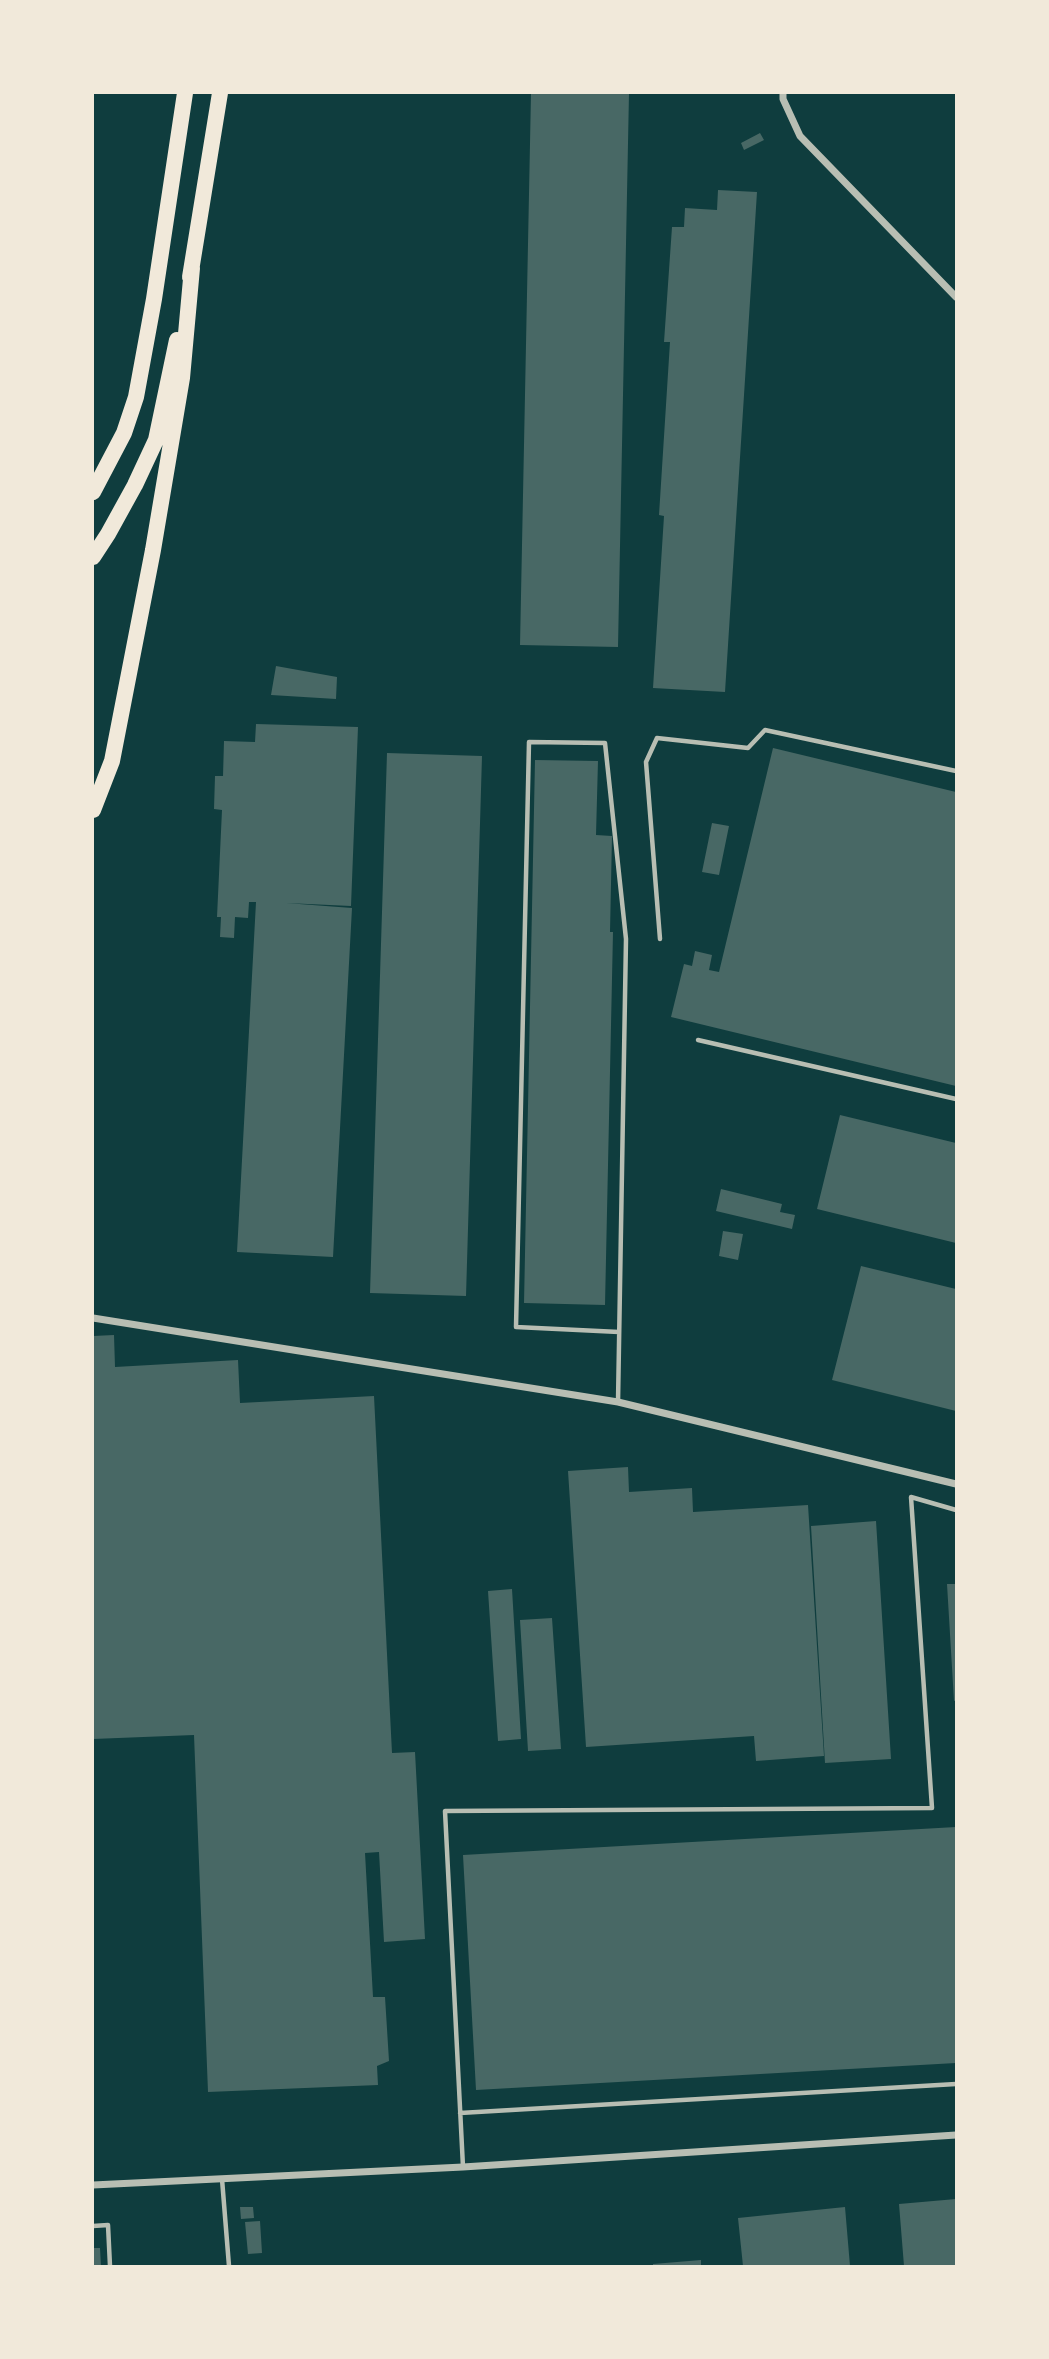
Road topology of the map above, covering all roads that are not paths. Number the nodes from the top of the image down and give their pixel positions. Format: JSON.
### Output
{"nodes":[{"id":1,"x":185,"y":93,"type":"edge"},
{"id":2,"x":220,"y":93,"type":"edge"},
{"id":3,"x":783,"y":93,"type":"edge"},
{"id":4,"x":192,"y":268,"type":"junction"},
{"id":5,"x":956,"y":297,"type":"edge"},
{"id":6,"x":93,"y":492,"type":"edge"},
{"id":7,"x":93,"y":557,"type":"edge"},
{"id":8,"x":956,"y":771,"type":"edge"},
{"id":9,"x":93,"y":810,"type":"edge"},
{"id":10,"x":660,"y":939,"type":"dead end"},
{"id":11,"x":698,"y":1041,"type":"dead end"},
{"id":12,"x":956,"y":1100,"type":"edge"},
{"id":13,"x":93,"y":1318,"type":"edge"},
{"id":14,"x":619,"y":1332,"type":"junction"},
{"id":15,"x":618,"y":1402,"type":"junction"},
{"id":16,"x":956,"y":1484,"type":"edge"},
{"id":17,"x":956,"y":1510,"type":"edge"},
{"id":18,"x":956,"y":2084,"type":"edge"},
{"id":19,"x":460,"y":2113,"type":"junction"},
{"id":20,"x":956,"y":2135,"type":"edge"},
{"id":21,"x":463,"y":2167,"type":"junction"},
{"id":22,"x":222,"y":2179,"type":"junction"},
{"id":23,"x":93,"y":2185,"type":"edge"},
{"id":24,"x":93,"y":2226,"type":"edge"},
{"id":25,"x":110,"y":2266,"type":"edge"},
{"id":26,"x":229,"y":2266,"type":"edge"}],
"edges":[{"from":1,"to":6,"type":"highway"},
{"from":2,"to":4,"type":"highway"},
{"from":3,"to":5,"type":"street"},
{"from":4,"to":7,"type":"highway"},
{"from":4,"to":9,"type":"highway"},
{"from":8,"to":10,"type":"lane"},
{"from":11,"to":12,"type":"lane"},
{"from":13,"to":15,"type":"street"},
{"from":14,"to":14,"type":"lane"},
{"from":14,"to":15,"type":"lane"},
{"from":15,"to":16,"type":"street"},
{"from":17,"to":19,"type":"lane"},
{"from":18,"to":19,"type":"lane"},
{"from":19,"to":21,"type":"lane"},
{"from":20,"to":21,"type":"street"},
{"from":21,"to":22,"type":"street"},
{"from":22,"to":23,"type":"street"},
{"from":22,"to":26,"type":"lane"},
{"from":24,"to":25,"type":"lane"}]}
